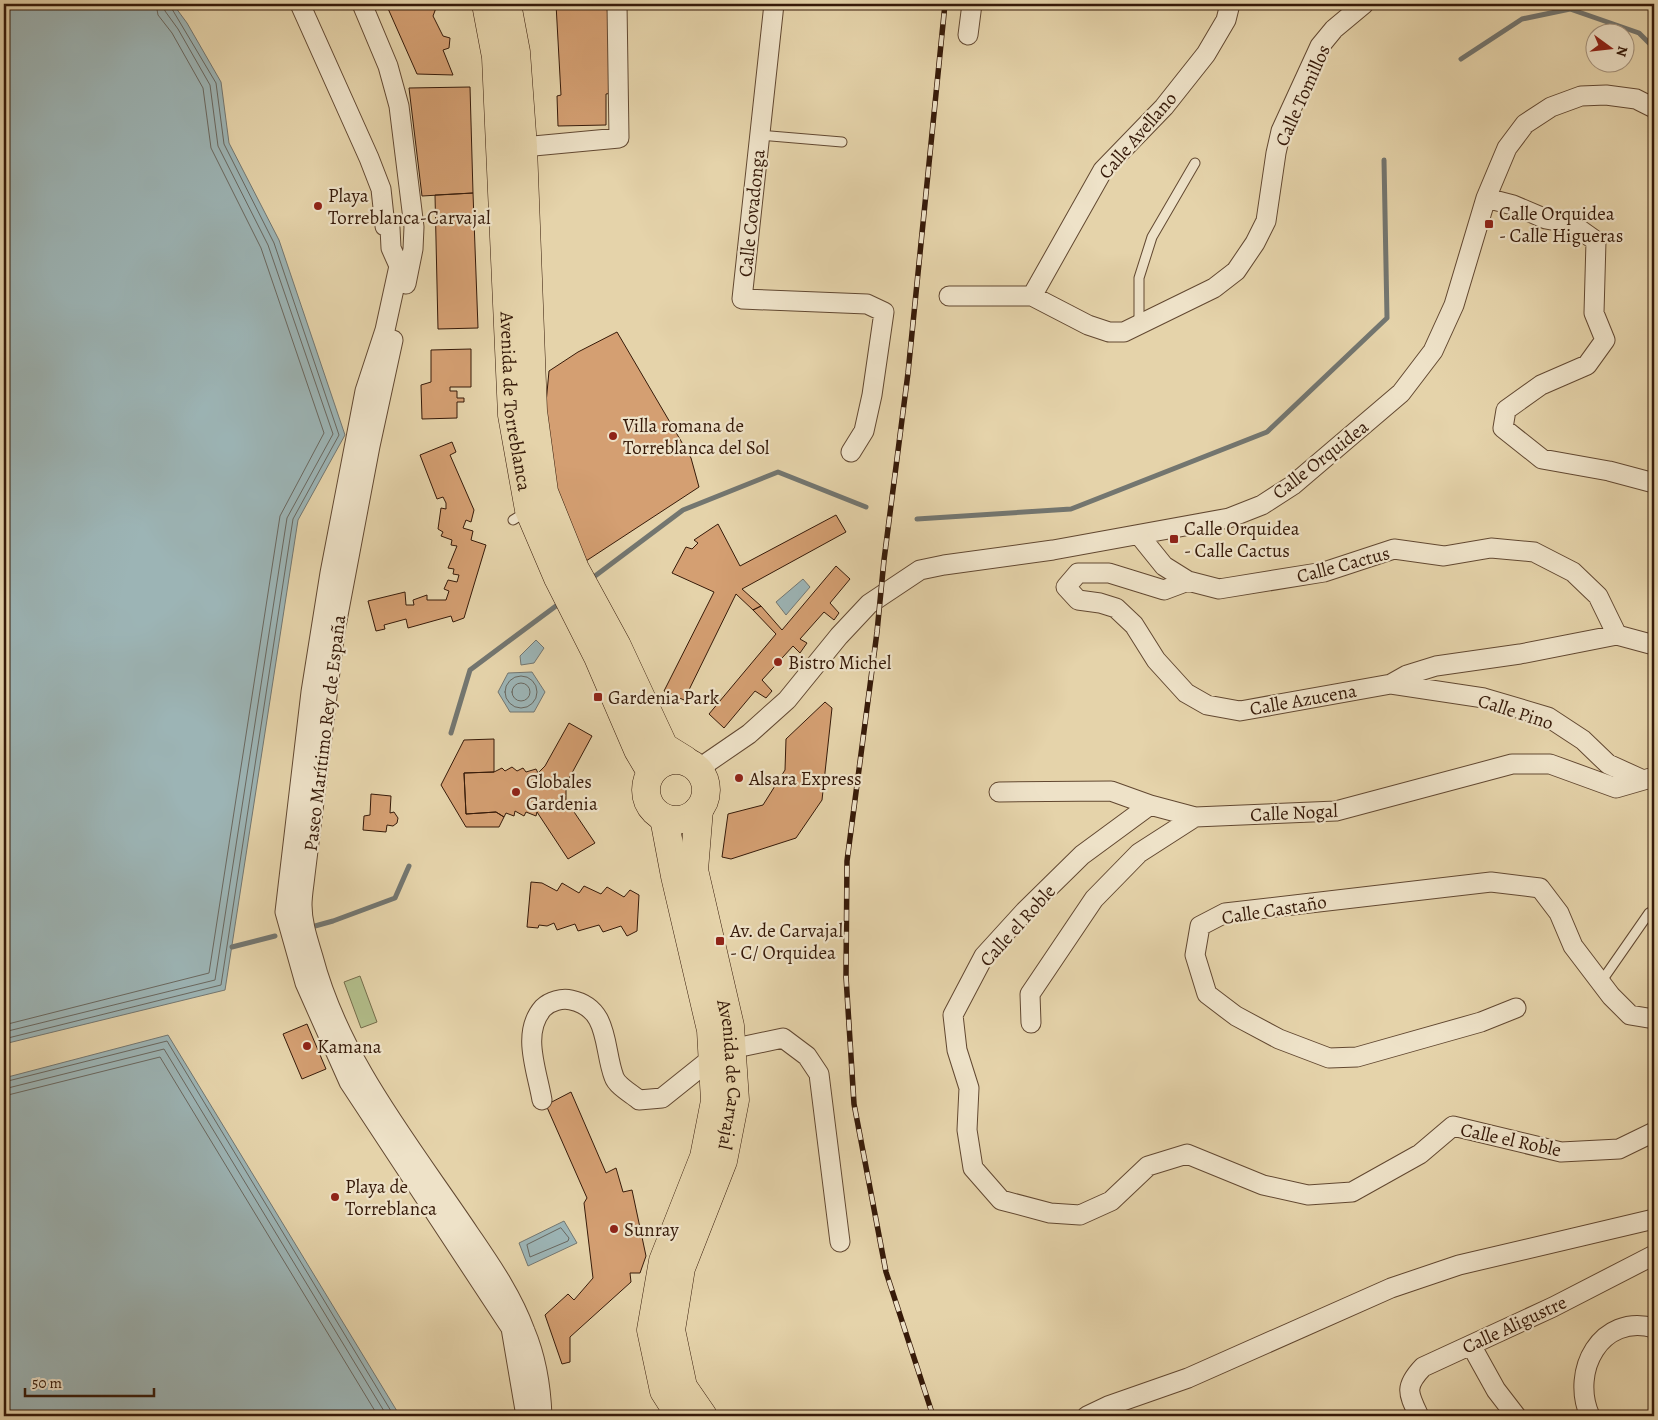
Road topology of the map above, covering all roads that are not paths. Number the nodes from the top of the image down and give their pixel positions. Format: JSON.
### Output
{"nodes":[{"id":1,"x":300,"y":4,"type":"edge"},
{"id":2,"x":362,"y":4,"type":"edge"},
{"id":3,"x":486,"y":4,"type":"edge"},
{"id":4,"x":506,"y":4,"type":"edge"},
{"id":5,"x":617,"y":4,"type":"edge"},
{"id":6,"x":774,"y":4,"type":"edge"},
{"id":7,"x":972,"y":4,"type":"edge"},
{"id":8,"x":1230,"y":4,"type":"edge"},
{"id":9,"x":1364,"y":4,"type":"edge"},
{"id":10,"x":968,"y":35,"type":"dead end"},
{"id":11,"x":1654,"y":108,"type":"edge"},
{"id":12,"x":760,"y":135,"type":"junction"},
{"id":13,"x":842,"y":142,"type":"dead end"},
{"id":14,"x":523,"y":147,"type":"junction"},
{"id":15,"x":1195,"y":163,"type":"dead end"},
{"id":16,"x":1486,"y":198,"type":"junction"},
{"id":17,"x":949,"y":296,"type":"dead end"},
{"id":18,"x":1032,"y":296,"type":"junction"},
{"id":19,"x":1139,"y":324,"type":"junction"},
{"id":20,"x":851,"y":452,"type":"dead end"},
{"id":21,"x":1654,"y":483,"type":"edge"},
{"id":22,"x":1139,"y":535,"type":"junction"},
{"id":23,"x":566,"y":574,"type":"junction"},
{"id":24,"x":1188,"y":581,"type":"junction"},
{"id":25,"x":582,"y":603,"type":"junction"},
{"id":26,"x":1617,"y":635,"type":"junction"},
{"id":27,"x":1654,"y":645,"type":"edge"},
{"id":28,"x":1391,"y":684,"type":"junction"},
{"id":29,"x":691,"y":764,"type":"junction"},
{"id":30,"x":651,"y":772,"type":"junction"},
{"id":31,"x":1648,"y":778,"type":"edge"},
{"id":32,"x":999,"y":792,"type":"dead end"},
{"id":33,"x":1150,"y":805,"type":"junction"},
{"id":34,"x":699,"y":809,"type":"junction"},
{"id":35,"x":1195,"y":817,"type":"junction"},
{"id":36,"x":664,"y":818,"type":"junction"},
{"id":37,"x":1654,"y":910,"type":"edge"},
{"id":38,"x":1600,"y":982,"type":"junction"},
{"id":39,"x":1516,"y":1008,"type":"dead end"},
{"id":40,"x":1654,"y":1019,"type":"edge"},
{"id":41,"x":1031,"y":1023,"type":"dead end"},
{"id":42,"x":722,"y":1054,"type":"junction"},
{"id":43,"x":542,"y":1100,"type":"dead end"},
{"id":44,"x":1654,"y":1132,"type":"edge"},
{"id":45,"x":1654,"y":1219,"type":"edge"},
{"id":46,"x":840,"y":1242,"type":"dead end"},
{"id":47,"x":1654,"y":1255,"type":"edge"},
{"id":48,"x":1654,"y":1328,"type":"edge"},
{"id":49,"x":1471,"y":1345,"type":"junction"},
{"id":50,"x":526,"y":1416,"type":"edge"},
{"id":51,"x":542,"y":1416,"type":"edge"},
{"id":52,"x":680,"y":1416,"type":"edge"},
{"id":53,"x":703,"y":1416,"type":"edge"},
{"id":54,"x":1087,"y":1416,"type":"edge"},
{"id":55,"x":1419,"y":1416,"type":"edge"},
{"id":56,"x":1516,"y":1416,"type":"edge"},
{"id":57,"x":1590,"y":1416,"type":"edge"}],
"edges":[{"from":1,"to":50,"type":"street"},
{"from":2,"to":51,"type":"street","name":"Paseo Marítimo Rey de España"},
{"from":3,"to":23,"type":"main road","name":"Avenida de Torreblanca"},
{"from":4,"to":14,"type":"main road","name":"Avenida de Torreblanca"},
{"from":5,"to":14,"type":"street"},
{"from":6,"to":12,"type":"street","name":"Calle Covadonga"},
{"from":7,"to":10,"type":"street"},
{"from":8,"to":18,"type":"street","name":"Calle Avellano"},
{"from":9,"to":19,"type":"street","name":"Calle Tomillos"},
{"from":11,"to":16,"type":"street","name":"Calle Orquidea"},
{"from":12,"to":13,"type":"lane"},
{"from":12,"to":20,"type":"street","name":"Calle Covadonga"},
{"from":14,"to":23,"type":"main road","name":"Avenida de Torreblanca"},
{"from":15,"to":19,"type":"lane"},
{"from":16,"to":21,"type":"street"},
{"from":16,"to":22,"type":"street","name":"Calle Orquidea"},
{"from":17,"to":18,"type":"street","name":"Calle Tomillos"},
{"from":18,"to":19,"type":"street","name":"Calle Tomillos"},
{"from":22,"to":24,"type":"street","name":"Calle Cactus"},
{"from":22,"to":29,"type":"street","name":"Calle Orquidea"},
{"from":23,"to":25,"type":"main road","name":"Avenida de Torreblanca"},
{"from":24,"to":26,"type":"street","name":"Calle Cactus"},
{"from":24,"to":28,"type":"street","name":"Calle Azucena"},
{"from":25,"to":29,"type":"main road","name":"Avenida de Torreblanca"},
{"from":25,"to":30,"type":"main road","name":"Avenida de Torreblanca"},
{"from":26,"to":27,"type":"street","name":"Calle Azucena"},
{"from":26,"to":28,"type":"street","name":"Calle Azucena"},
{"from":28,"to":31,"type":"street","name":"Calle Pino"},
{"from":29,"to":30,"type":"main road"},
{"from":29,"to":34,"type":"main road"},
{"from":30,"to":36,"type":"main road"},
{"from":31,"to":35,"type":"street","name":"Calle Nogal"},
{"from":32,"to":33,"type":"street","name":"Calle Nogal"},
{"from":33,"to":35,"type":"street","name":"Calle Nogal"},
{"from":33,"to":44,"type":"street","name":"Calle el Roble"},
{"from":34,"to":36,"type":"main road"},
{"from":34,"to":42,"type":"main road","name":"Avenida de Carvajal"},
{"from":35,"to":41,"type":"street"},
{"from":36,"to":42,"type":"main road","name":"Avenida de Carvajal"},
{"from":37,"to":38,"type":"lane"},
{"from":38,"to":39,"type":"street","name":"Calle Castaño"},
{"from":38,"to":40,"type":"street","name":"Calle Castaño"},
{"from":42,"to":43,"type":"street"},
{"from":42,"to":46,"type":"street"},
{"from":42,"to":52,"type":"main road","name":"Avenida de Carvajal"},
{"from":42,"to":53,"type":"main road","name":"Avenida de Carvajal"},
{"from":45,"to":54,"type":"street"},
{"from":47,"to":49,"type":"street","name":"Calle Aligustre"},
{"from":48,"to":57,"type":"street"},
{"from":49,"to":55,"type":"street","name":"Calle Aligustre"},
{"from":49,"to":56,"type":"street"}]}
